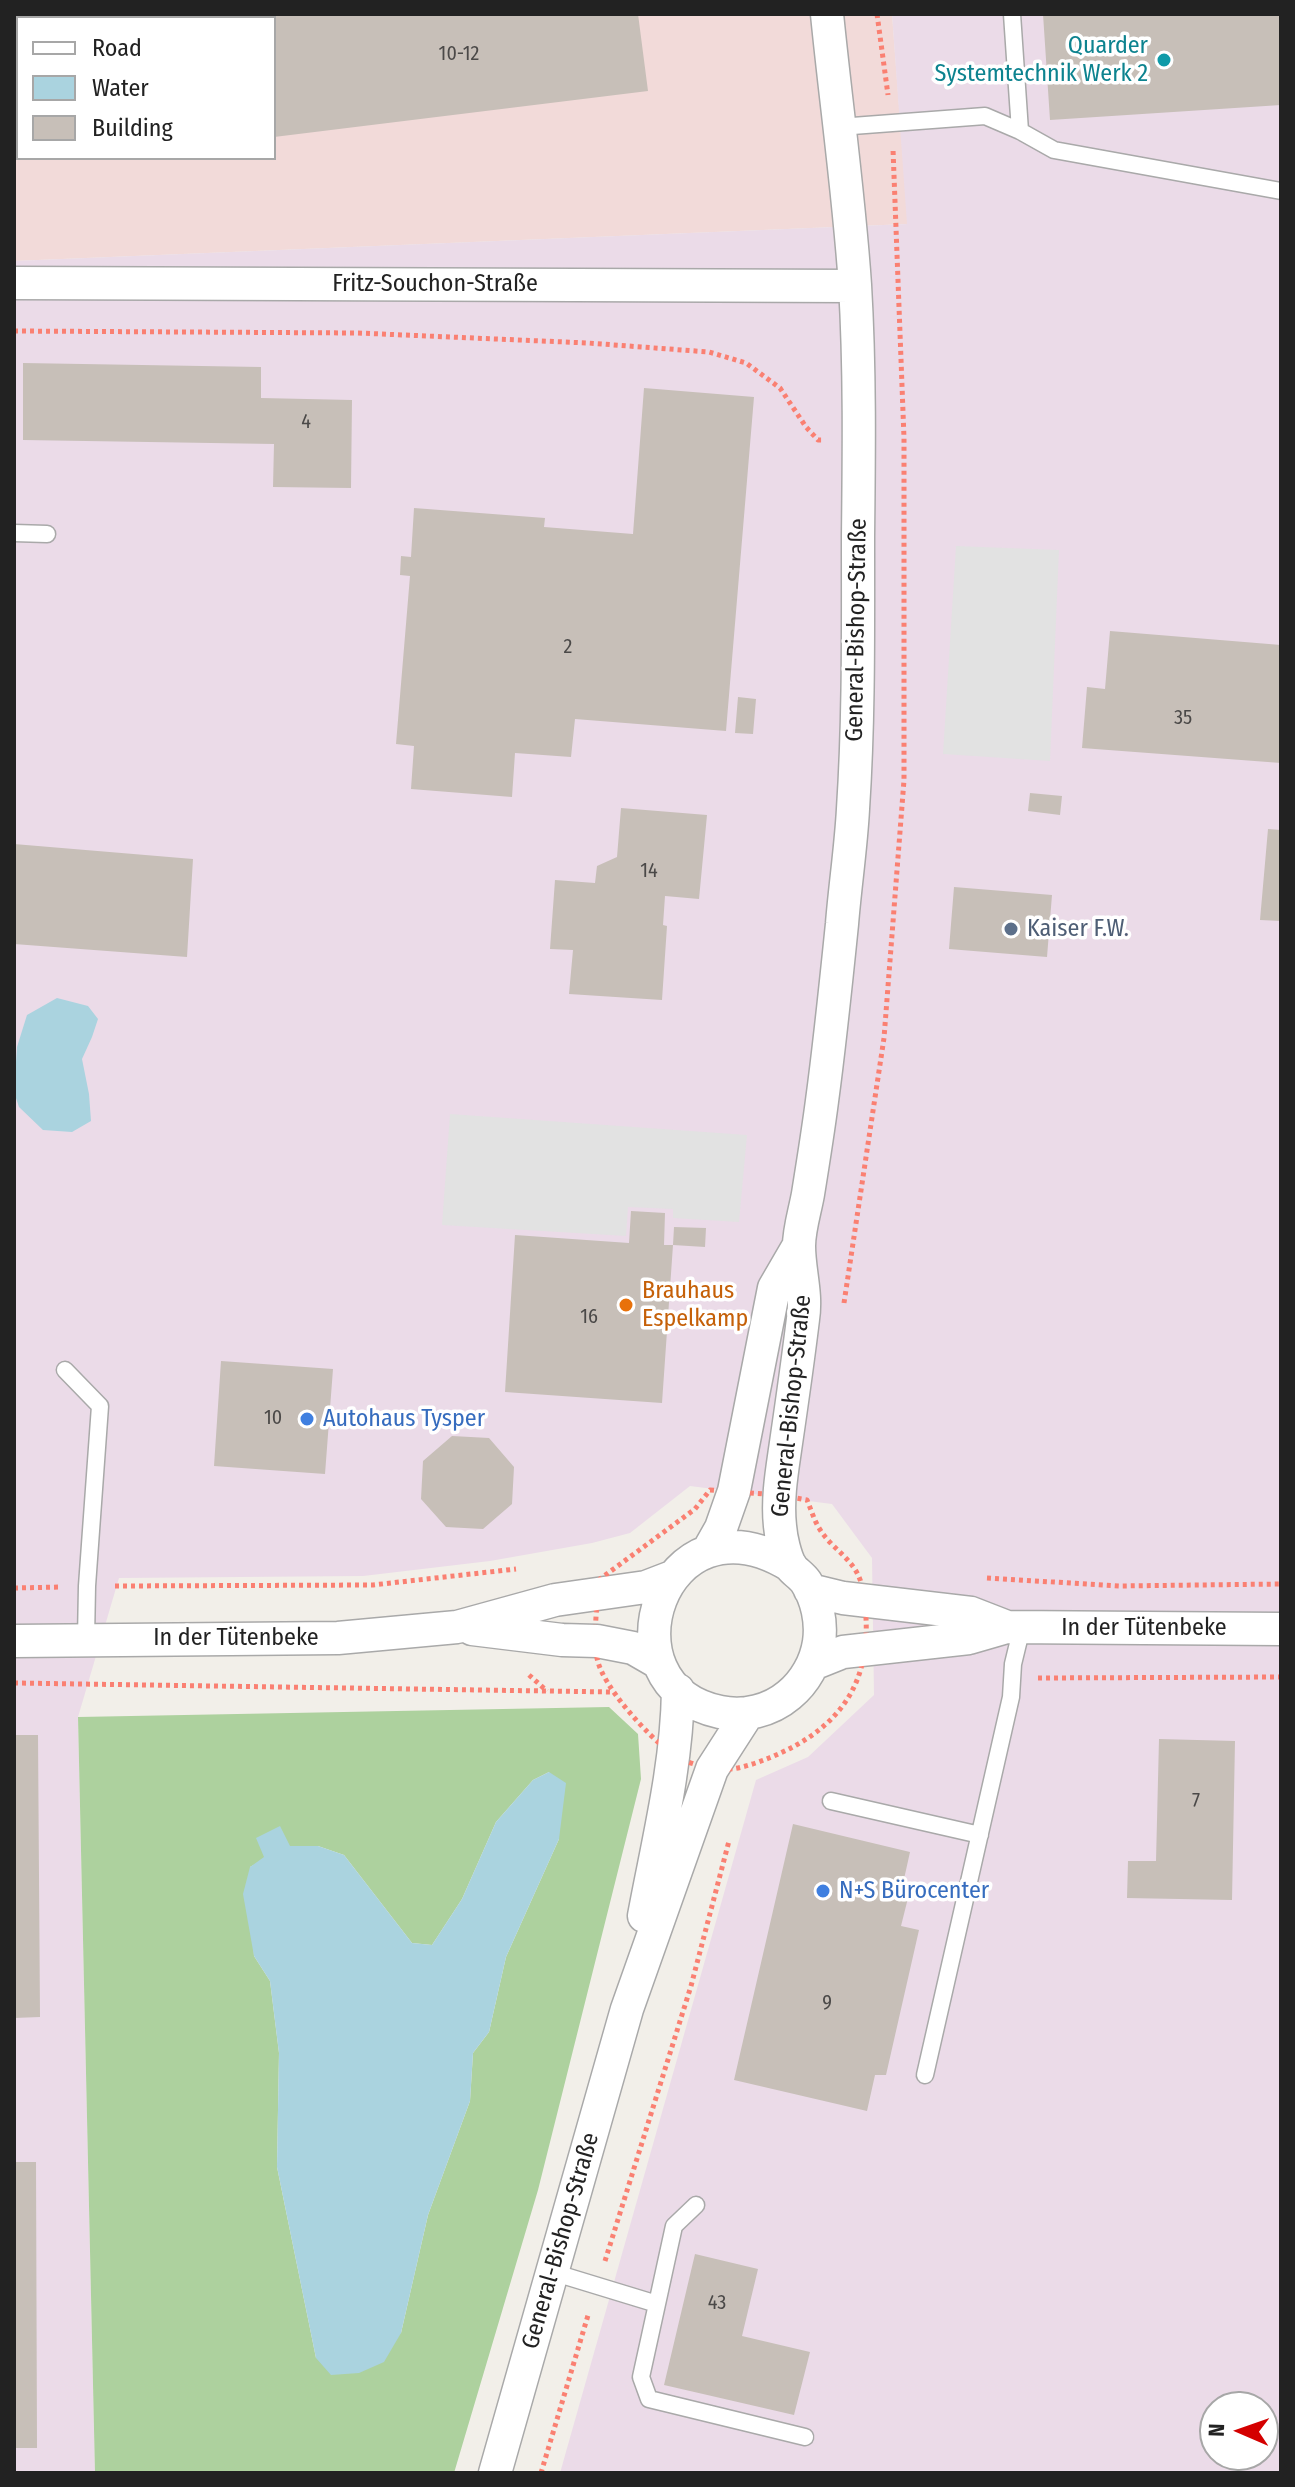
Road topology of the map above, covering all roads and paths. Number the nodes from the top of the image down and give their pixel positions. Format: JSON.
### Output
{"nodes":[{"id":1,"x":827,"y":14,"type":"edge"},
{"id":2,"x":1012,"y":14,"type":"edge"},
{"id":3,"x":839,"y":127,"type":"junction"},
{"id":4,"x":1020,"y":131,"type":"junction"},
{"id":5,"x":1281,"y":191,"type":"edge"},
{"id":6,"x":14,"y":283,"type":"edge"},
{"id":7,"x":855,"y":286,"type":"junction"},
{"id":8,"x":14,"y":331,"type":"edge"},
{"id":9,"x":904,"y":438,"type":"dead end"},
{"id":10,"x":859,"y":439,"type":"junction"},
{"id":11,"x":14,"y":533,"type":"edge"},
{"id":12,"x":47,"y":534,"type":"dead end"},
{"id":13,"x":799,"y":1245,"type":"junction"},
{"id":14,"x":65,"y":1370,"type":"dead end"},
{"id":15,"x":734,"y":1491,"type":"junction"},
{"id":16,"x":779,"y":1495,"type":"junction"},
{"id":17,"x":708,"y":1551,"type":"junction"},
{"id":18,"x":496,"y":1572,"type":"dead end"},
{"id":19,"x":672,"y":1577,"type":"junction"},
{"id":20,"x":979,"y":1577,"type":"dead end"},
{"id":21,"x":800,"y":1578,"type":"junction"},
{"id":22,"x":863,"y":1580,"type":"junction"},
{"id":23,"x":1281,"y":1584,"type":"edge"},
{"id":24,"x":87,"y":1586,"type":"junction"},
{"id":25,"x":14,"y":1588,"type":"edge"},
{"id":26,"x":597,"y":1595,"type":"junction"},
{"id":27,"x":457,"y":1627,"type":"junction"},
{"id":28,"x":1014,"y":1627,"type":"junction"},
{"id":29,"x":1281,"y":1629,"type":"edge"},
{"id":30,"x":86,"y":1639,"type":"junction"},
{"id":31,"x":14,"y":1641,"type":"edge"},
{"id":32,"x":597,"y":1641,"type":"junction"},
{"id":33,"x":866,"y":1649,"type":"junction"},
{"id":34,"x":659,"y":1663,"type":"junction"},
{"id":35,"x":813,"y":1664,"type":"junction"},
{"id":36,"x":1281,"y":1677,"type":"edge"},
{"id":37,"x":1013,"y":1678,"type":"junction"},
{"id":38,"x":14,"y":1683,"type":"edge"},
{"id":39,"x":678,"y":1690,"type":"junction"},
{"id":40,"x":614,"y":1692,"type":"junction"},
{"id":41,"x":748,"y":1713,"type":"junction"},
{"id":42,"x":673,"y":1755,"type":"junction"},
{"id":43,"x":749,"y":1766,"type":"junction"},
{"id":44,"x":712,"y":1769,"type":"junction"},
{"id":45,"x":745,"y":1781,"type":"dead end"},
{"id":46,"x":831,"y":1801,"type":"dead end"},
{"id":47,"x":980,"y":1835,"type":"junction"},
{"id":48,"x":729,"y":1840,"type":"dead end"},
{"id":49,"x":627,"y":2009,"type":"junction"},
{"id":50,"x":925,"y":2075,"type":"dead end"},
{"id":51,"x":696,"y":2205,"type":"dead end"},
{"id":52,"x":552,"y":2272,"type":"junction"},
{"id":53,"x":597,"y":2287,"type":"junction"},
{"id":54,"x":657,"y":2304,"type":"junction"},
{"id":55,"x":805,"y":2437,"type":"dead end"},
{"id":56,"x":495,"y":2473,"type":"edge"},
{"id":57,"x":541,"y":2473,"type":"edge"}],
"edges":[{"from":1,"to":3,"type":"street","name":"General-Bishop-Straße"},
{"from":2,"to":4,"type":"lane"},
{"from":3,"to":4,"type":"lane"},
{"from":3,"to":7,"type":"street","name":"General-Bishop-Straße"},
{"from":4,"to":5,"type":"lane"},
{"from":6,"to":7,"type":"street","name":"Fritz-Souchon-Straße"},
{"from":7,"to":10,"type":"street","name":"General-Bishop-Straße"},
{"from":8,"to":10,"type":"path"},
{"from":9,"to":10,"type":"path"},
{"from":10,"to":13,"type":"street","name":"General-Bishop-Straße"},
{"from":11,"to":12,"type":"lane"},
{"from":13,"to":15,"type":"street","name":"General-Bishop-Straße"},
{"from":13,"to":16,"type":"street","name":"General-Bishop-Straße"},
{"from":14,"to":24,"type":"lane"},
{"from":15,"to":16,"type":"path"},
{"from":15,"to":17,"type":"street","name":"General-Bishop-Straße"},
{"from":15,"to":26,"type":"path"},
{"from":16,"to":21,"type":"street","name":"General-Bishop-Straße"},
{"from":16,"to":22,"type":"path"},
{"from":17,"to":19,"type":"street"},
{"from":17,"to":21,"type":"street"},
{"from":18,"to":24,"type":"path"},
{"from":19,"to":26,"type":"street","name":"In der Tütenbeke"},
{"from":19,"to":34,"type":"street"},
{"from":20,"to":23,"type":"path"},
{"from":21,"to":22,"type":"street","name":"In der Tütenbeke"},
{"from":21,"to":35,"type":"street"},
{"from":22,"to":28,"type":"street","name":"In der Tütenbeke"},
{"from":22,"to":33,"type":"path"},
{"from":24,"to":25,"type":"path"},
{"from":24,"to":30,"type":"lane"},
{"from":26,"to":27,"type":"street","name":"In der Tütenbeke"},
{"from":26,"to":32,"type":"path"},
{"from":27,"to":30,"type":"street","name":"In der Tütenbeke"},
{"from":27,"to":32,"type":"street","name":"In der Tütenbeke"},
{"from":28,"to":29,"type":"street","name":"In der Tütenbeke"},
{"from":28,"to":33,"type":"street","name":"In der Tütenbeke"},
{"from":28,"to":37,"type":"lane"},
{"from":30,"to":31,"type":"street","name":"In der Tütenbeke"},
{"from":32,"to":34,"type":"street","name":"In der Tütenbeke"},
{"from":32,"to":40,"type":"path"},
{"from":33,"to":35,"type":"street","name":"In der Tütenbeke"},
{"from":33,"to":43,"type":"path"},
{"from":34,"to":39,"type":"street"},
{"from":35,"to":41,"type":"street"},
{"from":36,"to":37,"type":"path"},
{"from":37,"to":47,"type":"lane"},
{"from":38,"to":40,"type":"path"},
{"from":39,"to":41,"type":"street"},
{"from":39,"to":42,"type":"street","name":"General-Bishop-Straße"},
{"from":40,"to":42,"type":"path"},
{"from":41,"to":44,"type":"street","name":"General-Bishop-Straße"},
{"from":42,"to":44,"type":"path"},
{"from":42,"to":49,"type":"street","name":"General-Bishop-Straße"},
{"from":43,"to":44,"type":"path"},
{"from":43,"to":45,"type":"path"},
{"from":44,"to":49,"type":"street","name":"General-Bishop-Straße"},
{"from":46,"to":47,"type":"lane"},
{"from":47,"to":50,"type":"lane"},
{"from":48,"to":53,"type":"path"},
{"from":49,"to":52,"type":"street","name":"General-Bishop-Straße"},
{"from":51,"to":54,"type":"lane"},
{"from":52,"to":53,"type":"lane"},
{"from":52,"to":56,"type":"street","name":"General-Bishop-Straße"},
{"from":53,"to":54,"type":"lane"},
{"from":53,"to":57,"type":"path"},
{"from":54,"to":55,"type":"lane"}]}
